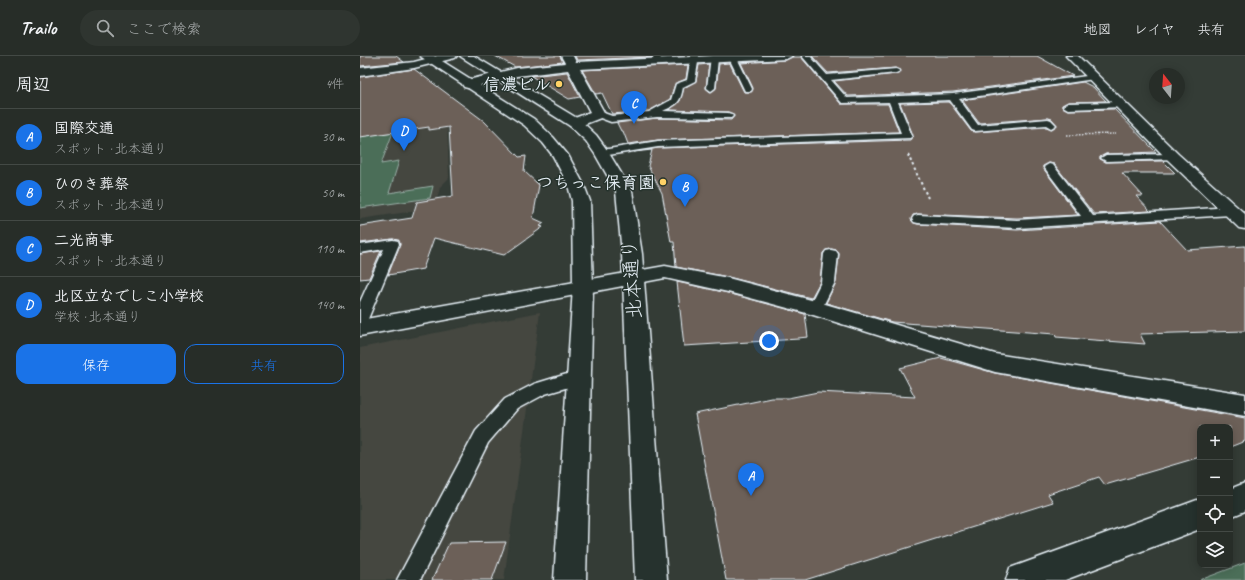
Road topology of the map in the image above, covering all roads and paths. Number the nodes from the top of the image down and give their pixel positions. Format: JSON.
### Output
{"nodes":[{"id":1,"x":466,"y":56,"type":"edge"},
{"id":2,"x":786,"y":56,"type":"edge"},
{"id":3,"x":806,"y":56,"type":"edge"},
{"id":4,"x":1072,"y":56,"type":"edge"},
{"id":5,"x":437,"y":58,"type":"edge"},
{"id":6,"x":695,"y":58,"type":"edge"},
{"id":7,"x":733,"y":58,"type":"junction"},
{"id":8,"x":657,"y":59,"type":"edge"},
{"id":9,"x":714,"y":59,"type":"junction"},
{"id":10,"x":569,"y":61,"type":"edge"},
{"id":11,"x":896,"y":71,"type":"dead end"},
{"id":12,"x":360,"y":72,"type":"edge"},
{"id":13,"x":498,"y":76,"type":"junction"},
{"id":14,"x":1094,"y":77,"type":"junction"},
{"id":15,"x":825,"y":78,"type":"junction"},
{"id":16,"x":468,"y":84,"type":"junction"},
{"id":17,"x":711,"y":88,"type":"dead end"},
{"id":18,"x":748,"y":89,"type":"dead end"},
{"id":19,"x":953,"y":97,"type":"junction"},
{"id":20,"x":893,"y":100,"type":"junction"},
{"id":21,"x":1121,"y":105,"type":"junction"},
{"id":22,"x":1068,"y":106,"type":"dead end"},
{"id":23,"x":598,"y":114,"type":"junction"},
{"id":24,"x":650,"y":114,"type":"junction"},
{"id":25,"x":728,"y":116,"type":"dead end"},
{"id":26,"x":575,"y":123,"type":"junction"},
{"id":27,"x":1051,"y":125,"type":"joint"},
{"id":28,"x":1149,"y":133,"type":"junction"},
{"id":29,"x":900,"y":136,"type":"junction"},
{"id":30,"x":602,"y":153,"type":"junction"},
{"id":31,"x":1173,"y":157,"type":"junction"},
{"id":32,"x":1106,"y":158,"type":"dead end"},
{"id":33,"x":1049,"y":167,"type":"dead end"},
{"id":34,"x":1238,"y":211,"type":"edge"},
{"id":35,"x":918,"y":219,"type":"dead end"},
{"id":36,"x":1089,"y":219,"type":"junction"},
{"id":37,"x":938,"y":220,"type":"junction"},
{"id":38,"x":1245,"y":224,"type":"edge"},
{"id":39,"x":360,"y":249,"type":"edge"},
{"id":40,"x":831,"y":254,"type":"dead end"},
{"id":41,"x":632,"y":278,"type":"junction"},
{"id":42,"x":583,"y":287,"type":"junction"},
{"id":43,"x":815,"y":308,"type":"junction"},
{"id":44,"x":360,"y":320,"type":"edge"},
{"id":45,"x":360,"y":328,"type":"edge"},
{"id":46,"x":580,"y":377,"type":"junction"},
{"id":47,"x":1245,"y":405,"type":"edge"},
{"id":48,"x":1245,"y":497,"type":"edge"},
{"id":49,"x":1233,"y":502,"type":"edge"},
{"id":50,"x":1197,"y":515,"type":"edge"},
{"id":51,"x":408,"y":580,"type":"edge"},
{"id":52,"x":570,"y":580,"type":"edge"},
{"id":53,"x":651,"y":580,"type":"edge"},
{"id":54,"x":1022,"y":580,"type":"edge"}],
"edges":[{"from":1,"to":13,"type":"main road","name":"北本通り"},
{"from":2,"to":7,"type":"main road"},
{"from":3,"to":15,"type":"lane"},
{"from":4,"to":14,"type":"main road"},
{"from":5,"to":12,"type":"main road"},
{"from":5,"to":16,"type":"main road"},
{"from":6,"to":8,"type":"main road"},
{"from":6,"to":9,"type":"main road"},
{"from":6,"to":24,"type":"lane"},
{"from":7,"to":9,"type":"main road"},
{"from":7,"to":18,"type":"lane"},
{"from":8,"to":10,"type":"main road"},
{"from":9,"to":17,"type":"lane"},
{"from":10,"to":13,"type":"main road"},
{"from":10,"to":23,"type":"main road"},
{"from":11,"to":15,"type":"lane"},
{"from":13,"to":16,"type":"main road"},
{"from":13,"to":26,"type":"main road","name":"北本通り"},
{"from":14,"to":19,"type":"lane"},
{"from":14,"to":21,"type":"main road"},
{"from":15,"to":20,"type":"lane"},
{"from":16,"to":42,"type":"main road"},
{"from":19,"to":20,"type":"lane"},
{"from":19,"to":27,"type":"lane"},
{"from":20,"to":29,"type":"lane"},
{"from":21,"to":22,"type":"lane"},
{"from":21,"to":28,"type":"main road"},
{"from":23,"to":24,"type":"lane"},
{"from":23,"to":26,"type":"main road"},
{"from":24,"to":25,"type":"lane"},
{"from":26,"to":30,"type":"main road","name":"北本通り"},
{"from":27,"to":28,"type":"path"},
{"from":28,"to":31,"type":"main road"},
{"from":29,"to":30,"type":"lane"},
{"from":29,"to":37,"type":"path"},
{"from":30,"to":41,"type":"main road","name":"北本通り"},
{"from":31,"to":32,"type":"lane"},
{"from":31,"to":34,"type":"main road"},
{"from":33,"to":36,"type":"lane"},
{"from":34,"to":36,"type":"lane"},
{"from":34,"to":38,"type":"main road"},
{"from":35,"to":37,"type":"lane"},
{"from":36,"to":37,"type":"lane"},
{"from":39,"to":44,"type":"lane"},
{"from":40,"to":43,"type":"lane"},
{"from":41,"to":42,"type":"main road"},
{"from":41,"to":43,"type":"main road"},
{"from":41,"to":53,"type":"main road","name":"北本通り"},
{"from":42,"to":45,"type":"main road"},
{"from":42,"to":46,"type":"main road"},
{"from":43,"to":47,"type":"main road"},
{"from":46,"to":51,"type":"lane"},
{"from":46,"to":52,"type":"main road"},
{"from":48,"to":49,"type":"main road"},
{"from":50,"to":54,"type":"main road"}]}
